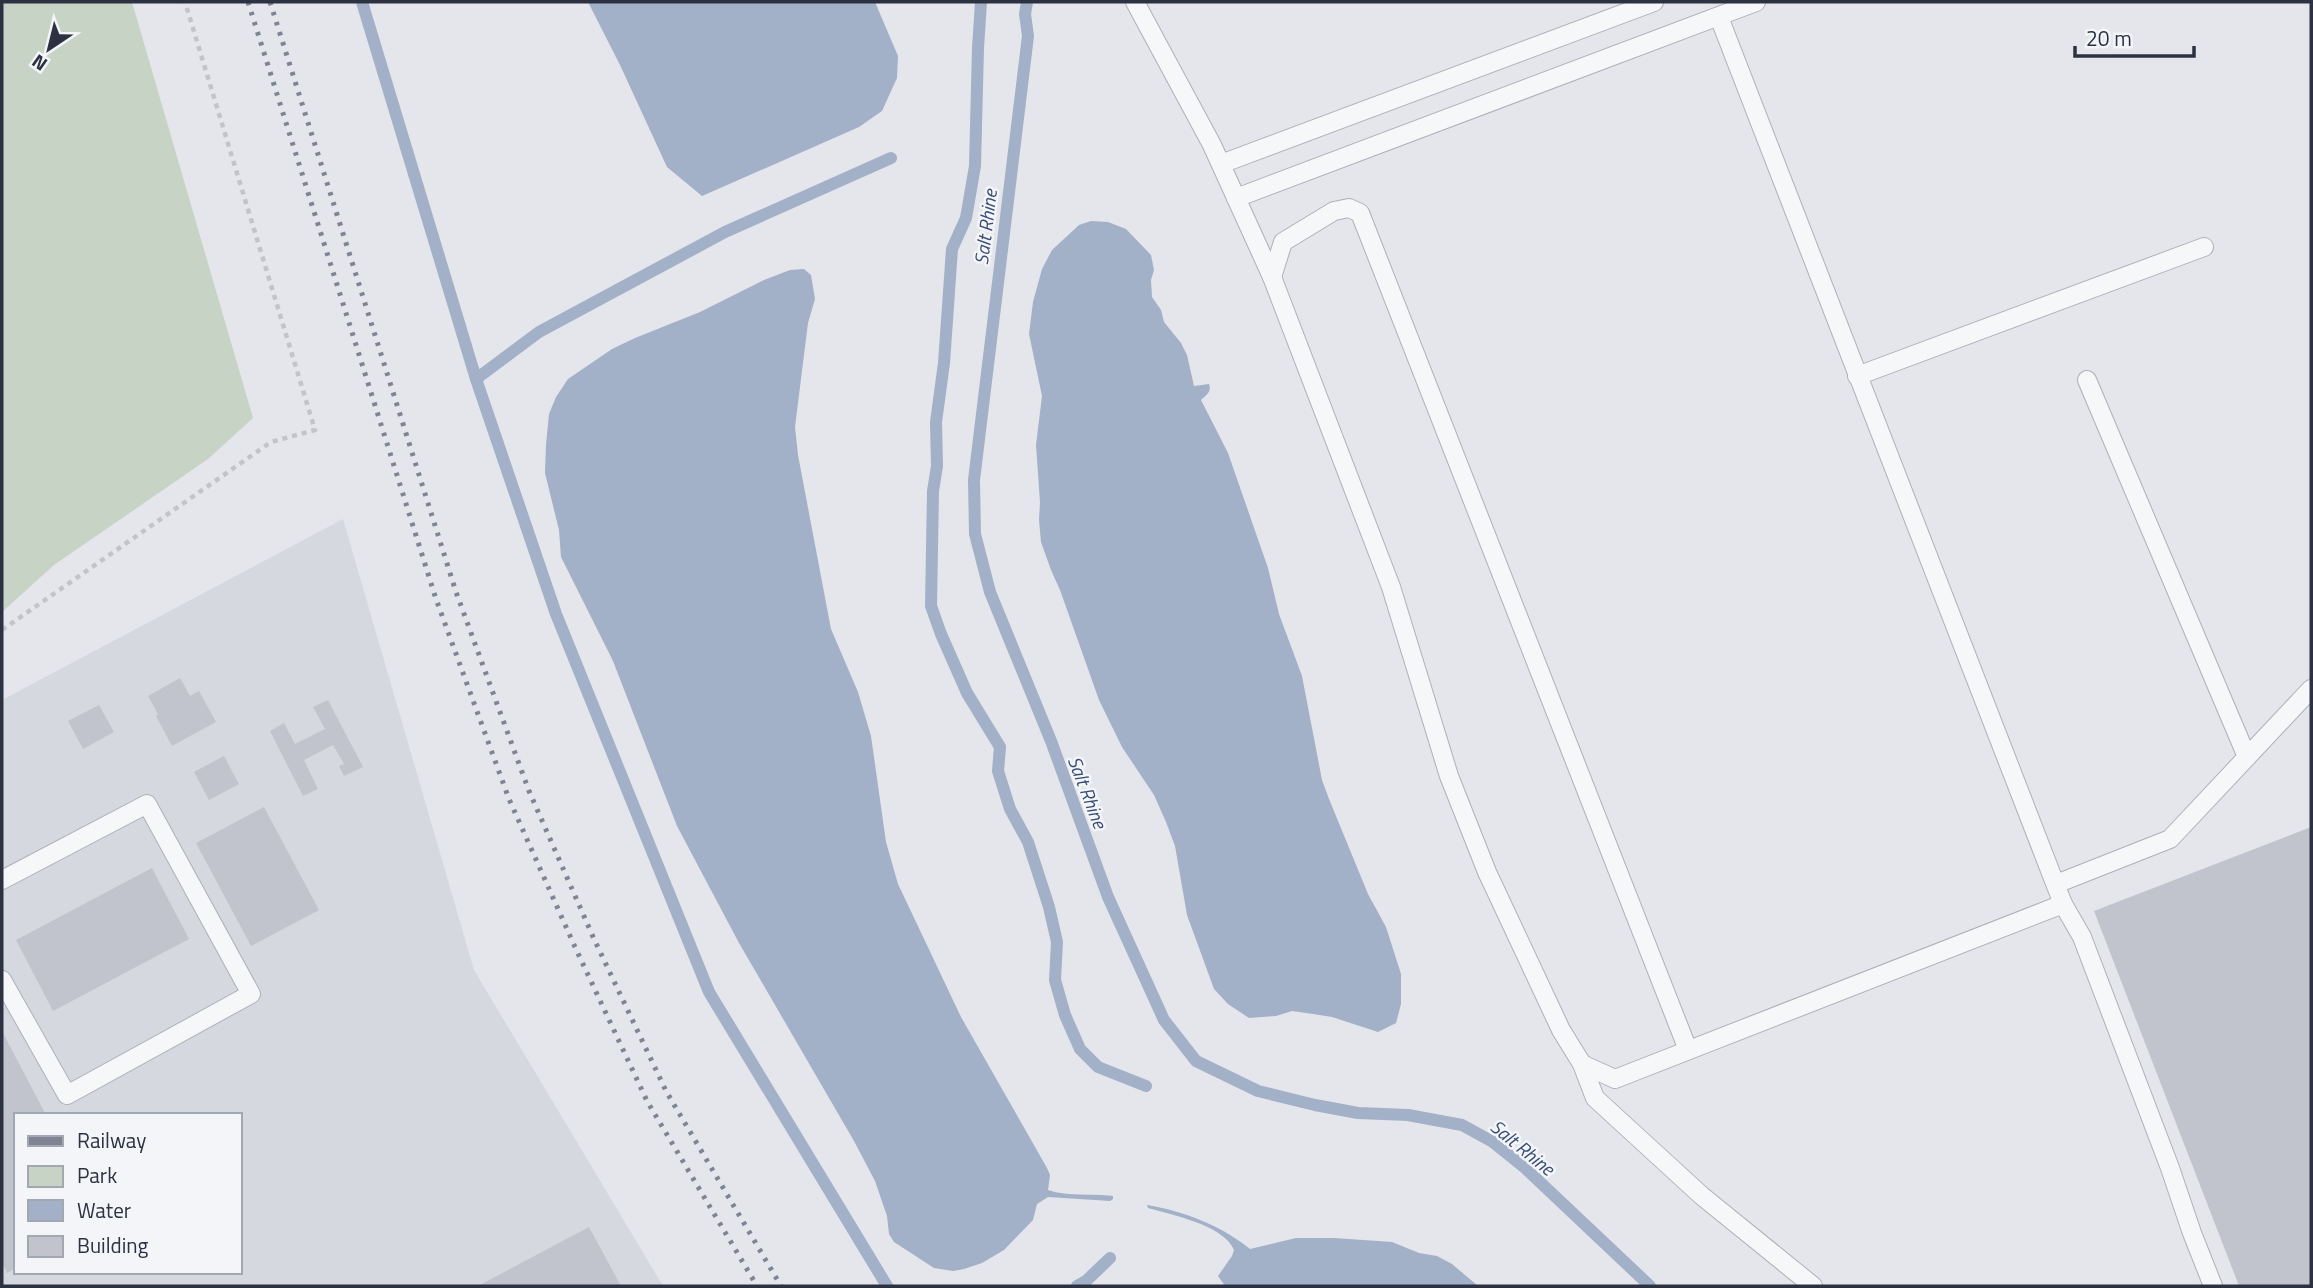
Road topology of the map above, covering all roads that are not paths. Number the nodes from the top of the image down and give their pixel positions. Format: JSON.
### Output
{"nodes":[{"id":1,"x":1135,"y":2,"type":"edge"},
{"id":2,"x":1654,"y":2,"type":"edge"},
{"id":3,"x":1756,"y":2,"type":"edge"},
{"id":4,"x":1719,"y":17,"type":"junction"},
{"id":5,"x":1221,"y":164,"type":"junction"},
{"id":6,"x":1236,"y":198,"type":"junction"},
{"id":7,"x":2204,"y":247,"type":"dead end"},
{"id":8,"x":1272,"y":277,"type":"junction"},
{"id":9,"x":1857,"y":376,"type":"junction"},
{"id":10,"x":2087,"y":380,"type":"dead end"},
{"id":11,"x":2311,"y":689,"type":"edge"},
{"id":12,"x":2248,"y":757,"type":"junction"},
{"id":13,"x":2,"y":880,"type":"edge"},
{"id":14,"x":2056,"y":884,"type":"junction"},
{"id":15,"x":2063,"y":904,"type":"junction"},
{"id":16,"x":2,"y":980,"type":"edge"},
{"id":17,"x":1688,"y":1050,"type":"junction"},
{"id":18,"x":1582,"y":1064,"type":"junction"},
{"id":19,"x":1813,"y":1286,"type":"edge"},
{"id":20,"x":2213,"y":1286,"type":"edge"}],
"edges":[{"from":1,"to":5,"type":"lane"},
{"from":2,"to":5,"type":"lane"},
{"from":3,"to":4,"type":"lane"},
{"from":4,"to":6,"type":"lane"},
{"from":4,"to":9,"type":"lane"},
{"from":5,"to":6,"type":"lane"},
{"from":6,"to":8,"type":"lane"},
{"from":7,"to":9,"type":"lane"},
{"from":8,"to":17,"type":"lane"},
{"from":8,"to":18,"type":"lane"},
{"from":9,"to":14,"type":"lane"},
{"from":10,"to":12,"type":"lane"},
{"from":11,"to":12,"type":"lane"},
{"from":12,"to":14,"type":"lane"},
{"from":13,"to":16,"type":"lane"},
{"from":14,"to":15,"type":"lane"},
{"from":15,"to":17,"type":"lane"},
{"from":15,"to":20,"type":"lane"},
{"from":17,"to":18,"type":"lane"},
{"from":18,"to":19,"type":"lane"}]}
